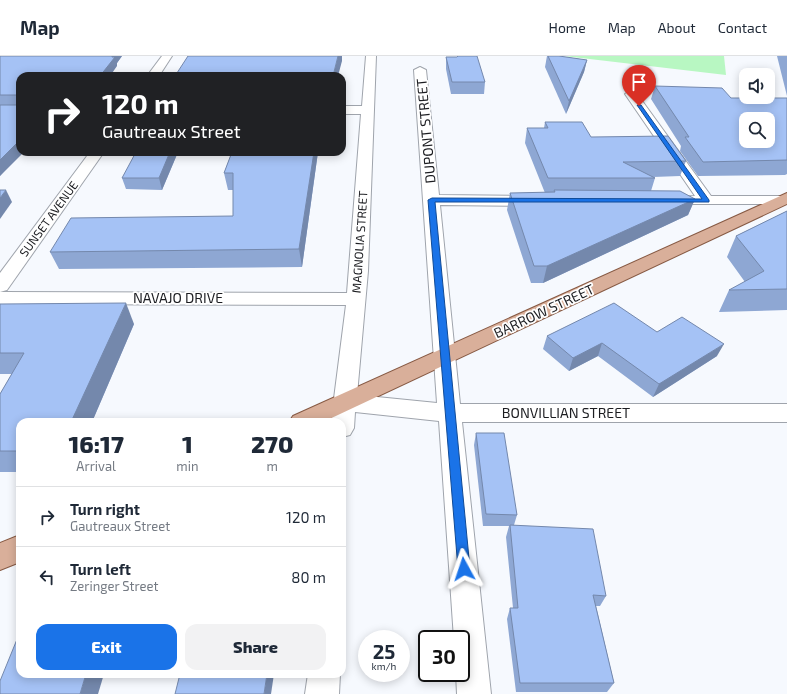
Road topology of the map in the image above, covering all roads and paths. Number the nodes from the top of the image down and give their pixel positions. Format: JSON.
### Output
{"nodes":[{"id":1,"x":167,"y":56,"type":"edge"},
{"id":2,"x":371,"y":56,"type":"edge"},
{"id":3,"x":420,"y":70,"type":"dead end"},
{"id":4,"x":156,"y":72,"type":"edge"},
{"id":5,"x":631,"y":94,"type":"dead end"},
{"id":6,"x":346,"y":110,"type":"edge"},
{"id":7,"x":369,"y":110,"type":"junction"},
{"id":8,"x":95,"y":156,"type":"edge"},
{"id":9,"x":432,"y":200,"type":"junction"},
{"id":10,"x":784,"y":200,"type":"edge"},
{"id":11,"x":557,"y":201,"type":"edge"},
{"id":12,"x":651,"y":201,"type":"edge"},
{"id":13,"x":706,"y":201,"type":"junction"},
{"id":14,"x":0,"y":286,"type":"edge"},
{"id":15,"x":0,"y":298,"type":"edge"},
{"id":16,"x":356,"y":298,"type":"junction"},
{"id":17,"x":446,"y":357,"type":"junction"},
{"id":18,"x":345,"y":402,"type":"junction"},
{"id":19,"x":450,"y":413,"type":"junction"},
{"id":20,"x":787,"y":413,"type":"edge"},
{"id":21,"x":310,"y":418,"type":"edge"},
{"id":22,"x":343,"y":418,"type":"edge"},
{"id":23,"x":16,"y":550,"type":"edge"},
{"id":24,"x":0,"y":557,"type":"edge"},
{"id":25,"x":324,"y":678,"type":"edge"},
{"id":26,"x":322,"y":694,"type":"edge"},
{"id":27,"x":474,"y":694,"type":"edge"}],
"edges":[{"from":1,"to":4,"type":"street"},
{"from":2,"to":7,"type":"street","name":"MAGNOLIA STREET"},
{"from":3,"to":9,"type":"street","name":"DUPONT STREET"},
{"from":5,"to":13,"type":"street"},
{"from":6,"to":7,"type":"street"},
{"from":7,"to":16,"type":"street","name":"MAGNOLIA STREET"},
{"from":8,"to":14,"type":"street","name":"SUNSET AVENUE"},
{"from":9,"to":11,"type":"street"},
{"from":9,"to":17,"type":"street","name":"DUPONT STREET"},
{"from":10,"to":13,"type":"street"},
{"from":10,"to":17,"type":"main road","name":"BARROW STREET"},
{"from":12,"to":13,"type":"street"},
{"from":15,"to":16,"type":"street","name":"NAVAJO DRIVE"},
{"from":16,"to":18,"type":"street","name":"MAGNOLIA STREET"},
{"from":17,"to":18,"type":"main road","name":"BARROW STREET"},
{"from":17,"to":19,"type":"street","name":"DUPONT STREET"},
{"from":18,"to":19,"type":"street","name":"BONVILLIAN STREET"},
{"from":18,"to":21,"type":"main road","name":"BARROW STREET"},
{"from":18,"to":22,"type":"street","name":"MAGNOLIA STREET"},
{"from":19,"to":20,"type":"street","name":"BONVILLIAN STREET"},
{"from":19,"to":27,"type":"street","name":"DUPONT STREET"},
{"from":23,"to":24,"type":"main road"},
{"from":25,"to":26,"type":"street"}]}
